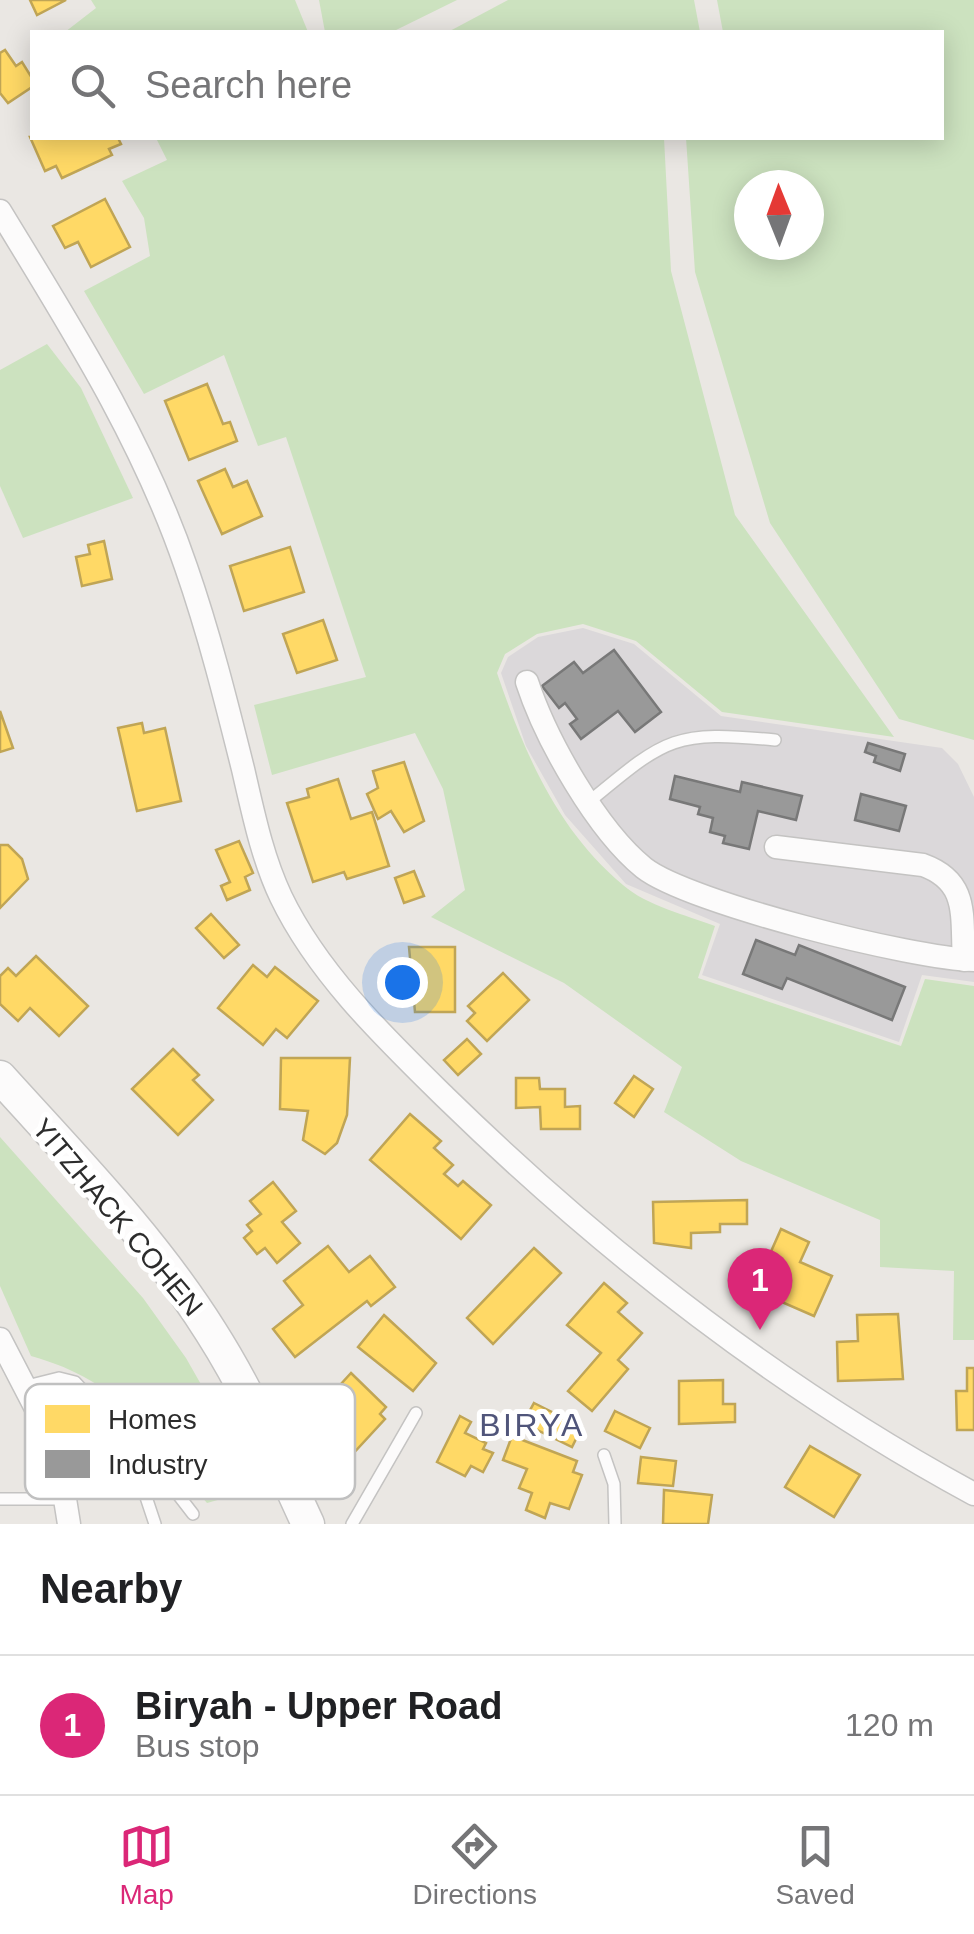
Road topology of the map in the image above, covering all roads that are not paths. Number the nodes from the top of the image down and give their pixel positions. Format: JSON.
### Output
{"nodes":[{"id":1,"x":0,"y":210,"type":"edge"},
{"id":2,"x":526,"y":682,"type":"dead end"},
{"id":3,"x":774,"y":740,"type":"dead end"},
{"id":4,"x":590,"y":800,"type":"junction"},
{"id":5,"x":776,"y":847,"type":"dead end"},
{"id":6,"x":969,"y":960,"type":"edge"},
{"id":7,"x":0,"y":1077,"type":"edge"},
{"id":8,"x":0,"y":1339,"type":"edge"},
{"id":9,"x":26,"y":1384,"type":"edge"},
{"id":10,"x":35,"y":1384,"type":"edge"},
{"id":11,"x":77,"y":1384,"type":"edge"},
{"id":12,"x":242,"y":1384,"type":"edge"},
{"id":13,"x":416,"y":1413,"type":"dead end"},
{"id":14,"x":604,"y":1455,"type":"dead end"},
{"id":15,"x":974,"y":1494,"type":"edge"},
{"id":16,"x":34,"y":1499,"type":"edge"},
{"id":17,"x":68,"y":1499,"type":"edge"},
{"id":18,"x":146,"y":1499,"type":"edge"},
{"id":19,"x":181,"y":1499,"type":"edge"},
{"id":20,"x":296,"y":1499,"type":"edge"},
{"id":21,"x":0,"y":1500,"type":"edge"},
{"id":22,"x":193,"y":1514,"type":"dead end"},
{"id":23,"x":69,"y":1524,"type":"edge"},
{"id":24,"x":154,"y":1524,"type":"edge"},
{"id":25,"x":308,"y":1524,"type":"edge"},
{"id":26,"x":352,"y":1524,"type":"edge"},
{"id":27,"x":615,"y":1524,"type":"edge"}],
"edges":[{"from":1,"to":15,"type":"street"},
{"from":2,"to":4,"type":"street"},
{"from":3,"to":4,"type":"lane"},
{"from":4,"to":6,"type":"street"},
{"from":5,"to":6,"type":"street"},
{"from":7,"to":12,"type":"street","name":"YITZHACK COHEN"},
{"from":8,"to":9,"type":"street"},
{"from":10,"to":11,"type":"lane"},
{"from":13,"to":26,"type":"lane"},
{"from":14,"to":27,"type":"lane"},
{"from":16,"to":21,"type":"lane"},
{"from":17,"to":23,"type":"street"},
{"from":18,"to":24,"type":"lane"},
{"from":19,"to":22,"type":"lane"},
{"from":20,"to":25,"type":"street","name":"YITZHACK COHEN"}]}
